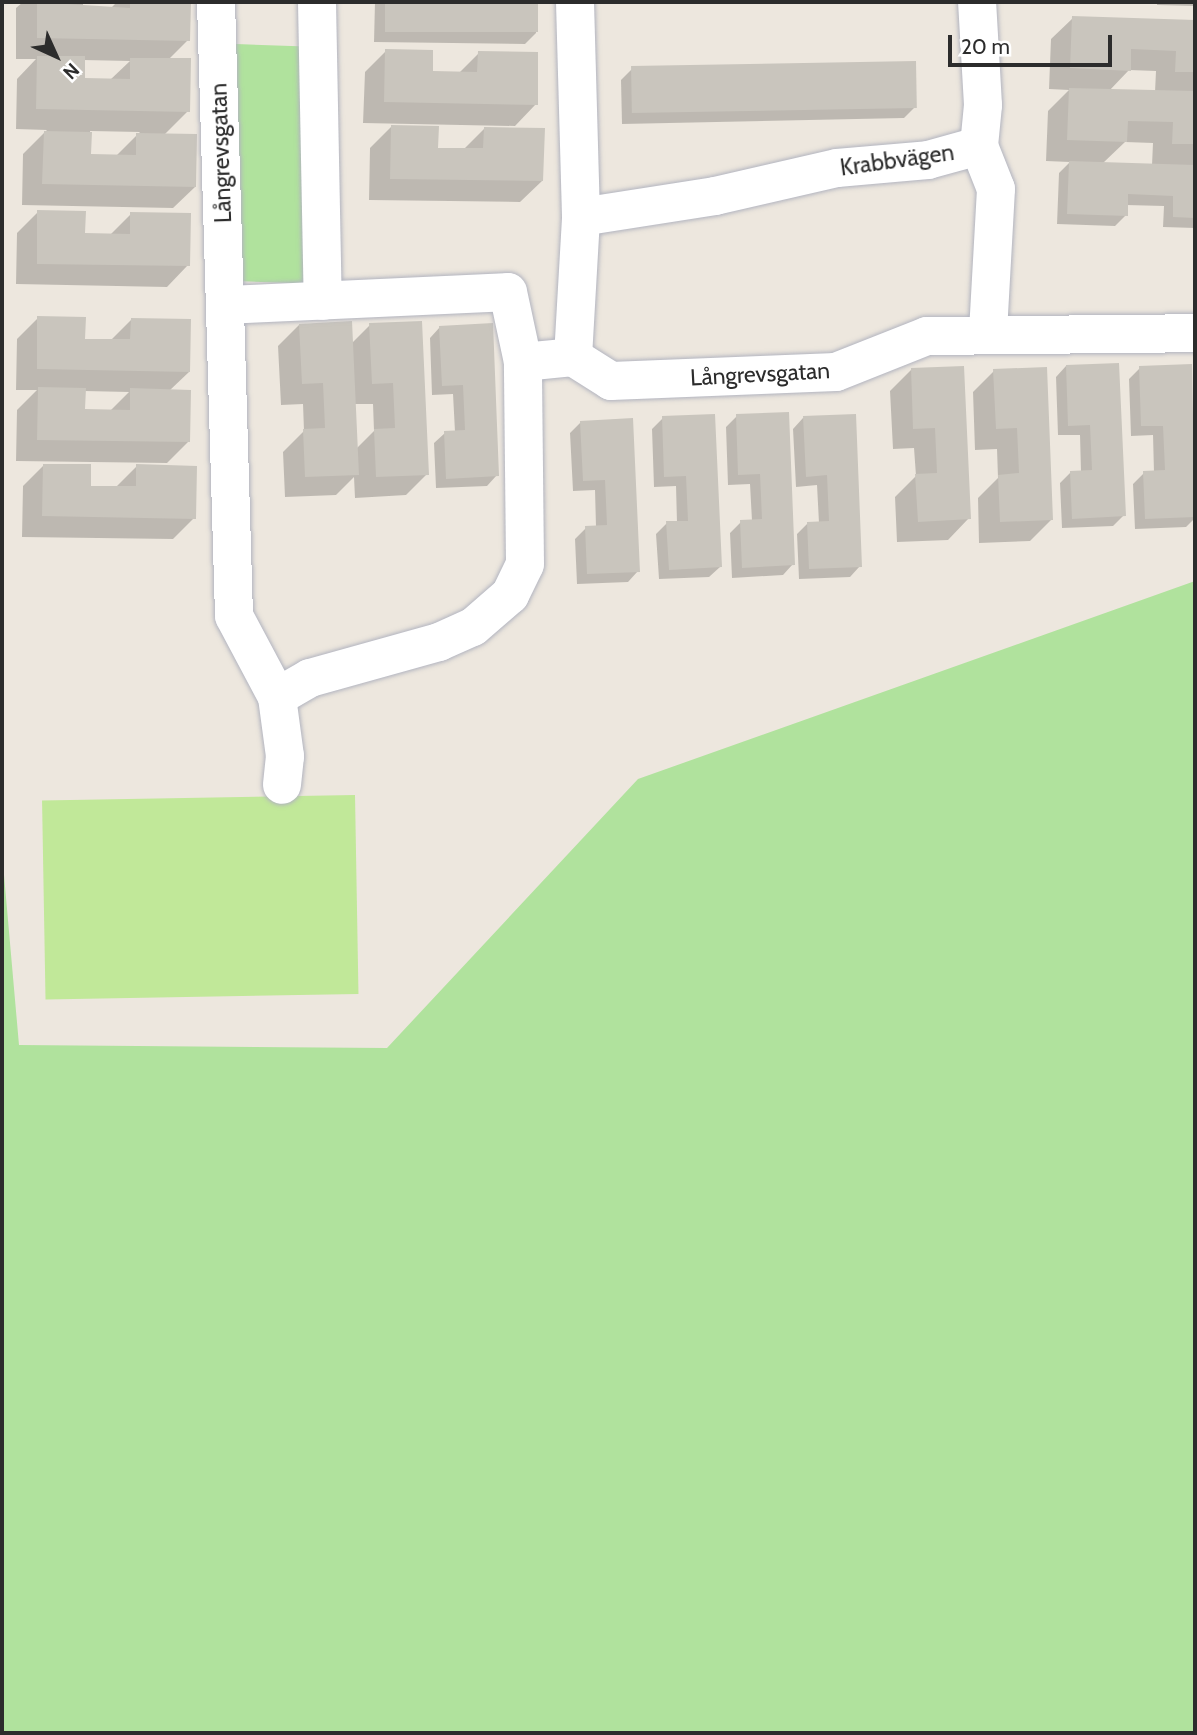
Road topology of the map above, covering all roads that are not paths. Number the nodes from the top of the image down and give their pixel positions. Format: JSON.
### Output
{"nodes":[{"id":1,"x":216,"y":2,"type":"edge"},
{"id":2,"x":317,"y":2,"type":"edge"},
{"id":3,"x":575,"y":2,"type":"edge"},
{"id":4,"x":977,"y":2,"type":"edge"},
{"id":5,"x":979,"y":146,"type":"junction"},
{"id":6,"x":581,"y":217,"type":"junction"},
{"id":7,"x":323,"y":301,"type":"junction"},
{"id":8,"x":226,"y":305,"type":"junction"},
{"id":9,"x":1195,"y":333,"type":"edge"},
{"id":10,"x":988,"y":334,"type":"junction"},
{"id":11,"x":573,"y":358,"type":"junction"},
{"id":12,"x":523,"y":362,"type":"junction"},
{"id":13,"x":277,"y":697,"type":"junction"},
{"id":14,"x":282,"y":785,"type":"dead end"}],
"edges":[{"from":1,"to":8,"type":"street","name":"Långrevsgatan"},
{"from":2,"to":7,"type":"street"},
{"from":3,"to":6,"type":"street"},
{"from":4,"to":5,"type":"street","name":"Krabbvägen"},
{"from":5,"to":6,"type":"street","name":"Krabbvägen"},
{"from":5,"to":10,"type":"street"},
{"from":6,"to":11,"type":"street"},
{"from":7,"to":8,"type":"street"},
{"from":7,"to":12,"type":"street"},
{"from":8,"to":13,"type":"street","name":"Långrevsgatan"},
{"from":9,"to":10,"type":"street","name":"Långrevsgatan"},
{"from":10,"to":11,"type":"street","name":"Långrevsgatan"},
{"from":11,"to":12,"type":"street"},
{"from":12,"to":13,"type":"street"},
{"from":13,"to":14,"type":"street"}]}
